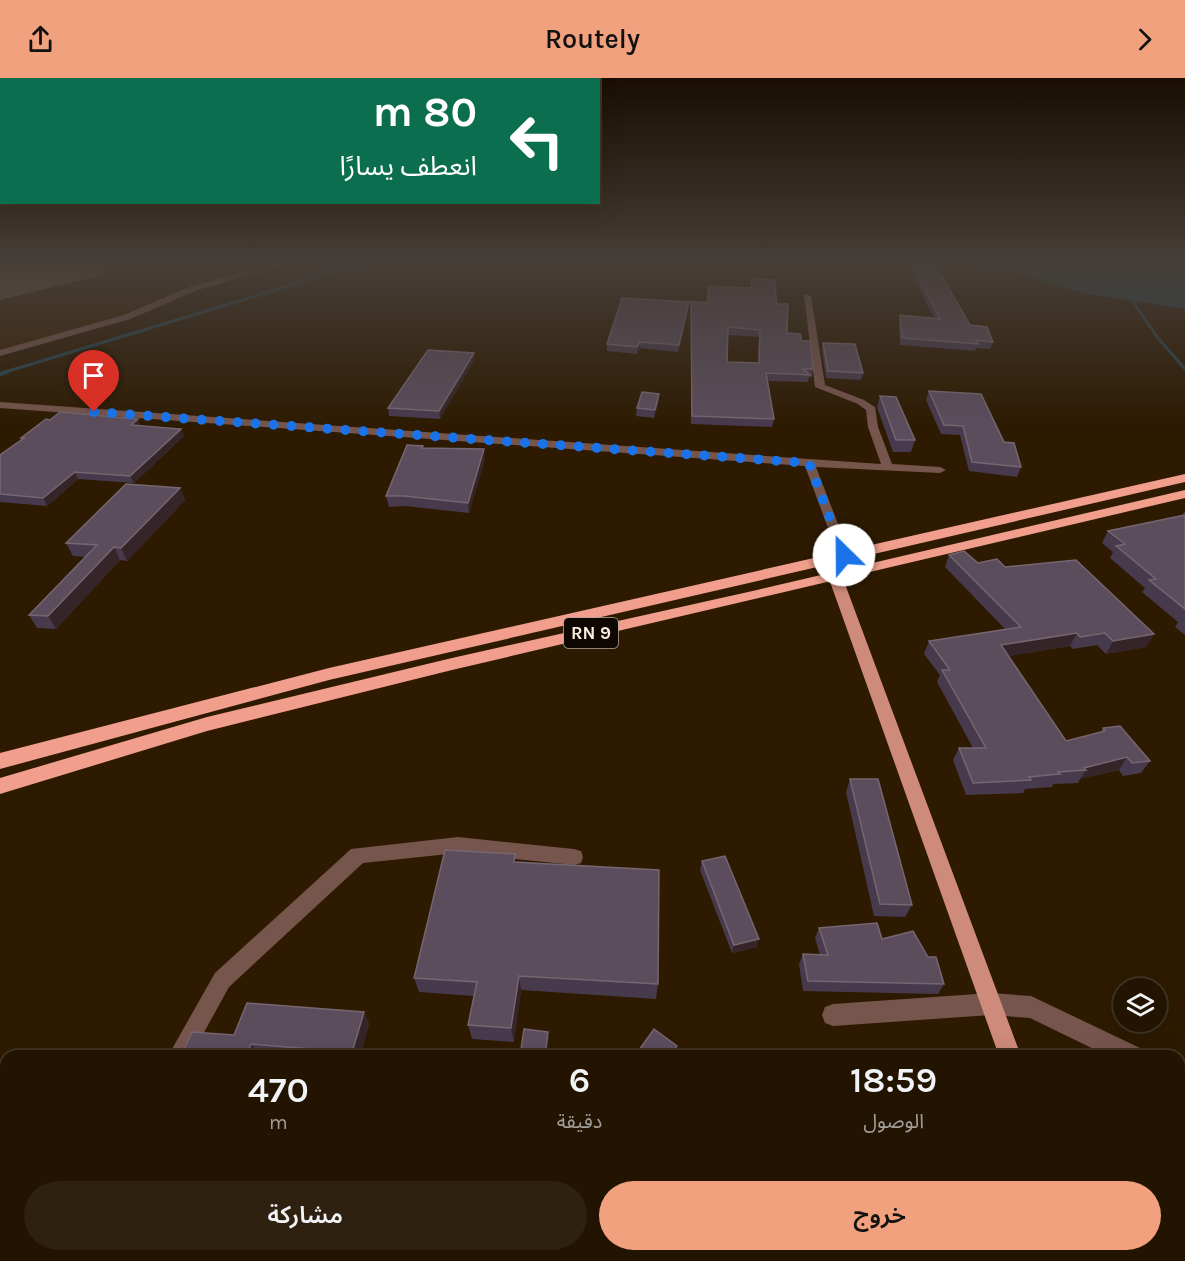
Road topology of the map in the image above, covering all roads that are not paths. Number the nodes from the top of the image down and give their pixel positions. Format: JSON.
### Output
{"nodes":[{"id":1,"x":123,"y":318,"type":"edge"},
{"id":2,"x":810,"y":318,"type":"edge"},
{"id":3,"x":0,"y":353,"type":"edge"},
{"id":4,"x":0,"y":405,"type":"edge"},
{"id":5,"x":809,"y":463,"type":"junction"},
{"id":6,"x":887,"y":466,"type":"junction"},
{"id":7,"x":940,"y":470,"type":"dead end"},
{"id":8,"x":1185,"y":478,"type":"edge"},
{"id":9,"x":1185,"y":494,"type":"edge"},
{"id":10,"x":838,"y":557,"type":"junction"},
{"id":11,"x":836,"y":576,"type":"junction"},
{"id":12,"x":0,"y":761,"type":"edge"},
{"id":13,"x":0,"y":786,"type":"edge"},
{"id":14,"x":574,"y":857,"type":"dead end"},
{"id":15,"x":991,"y":1004,"type":"junction"},
{"id":16,"x":833,"y":1015,"type":"dead end"},
{"id":17,"x":182,"y":1050,"type":"edge"},
{"id":18,"x":1008,"y":1050,"type":"edge"},
{"id":19,"x":1120,"y":1050,"type":"edge"}],
"edges":[{"from":1,"to":3,"type":"street"},
{"from":2,"to":6,"type":"street"},
{"from":4,"to":5,"type":"street"},
{"from":5,"to":6,"type":"street"},
{"from":5,"to":10,"type":"street"},
{"from":6,"to":7,"type":"street"},
{"from":8,"to":10,"type":"highway","number":"RN 9"},
{"from":9,"to":11,"type":"highway","number":"RN 9"},
{"from":10,"to":11,"type":"main road"},
{"from":10,"to":12,"type":"highway","number":"RN 9"},
{"from":11,"to":13,"type":"highway","number":"RN 9"},
{"from":11,"to":15,"type":"main road"},
{"from":14,"to":17,"type":"street"},
{"from":15,"to":16,"type":"street"},
{"from":15,"to":18,"type":"main road"},
{"from":15,"to":19,"type":"street"}]}
